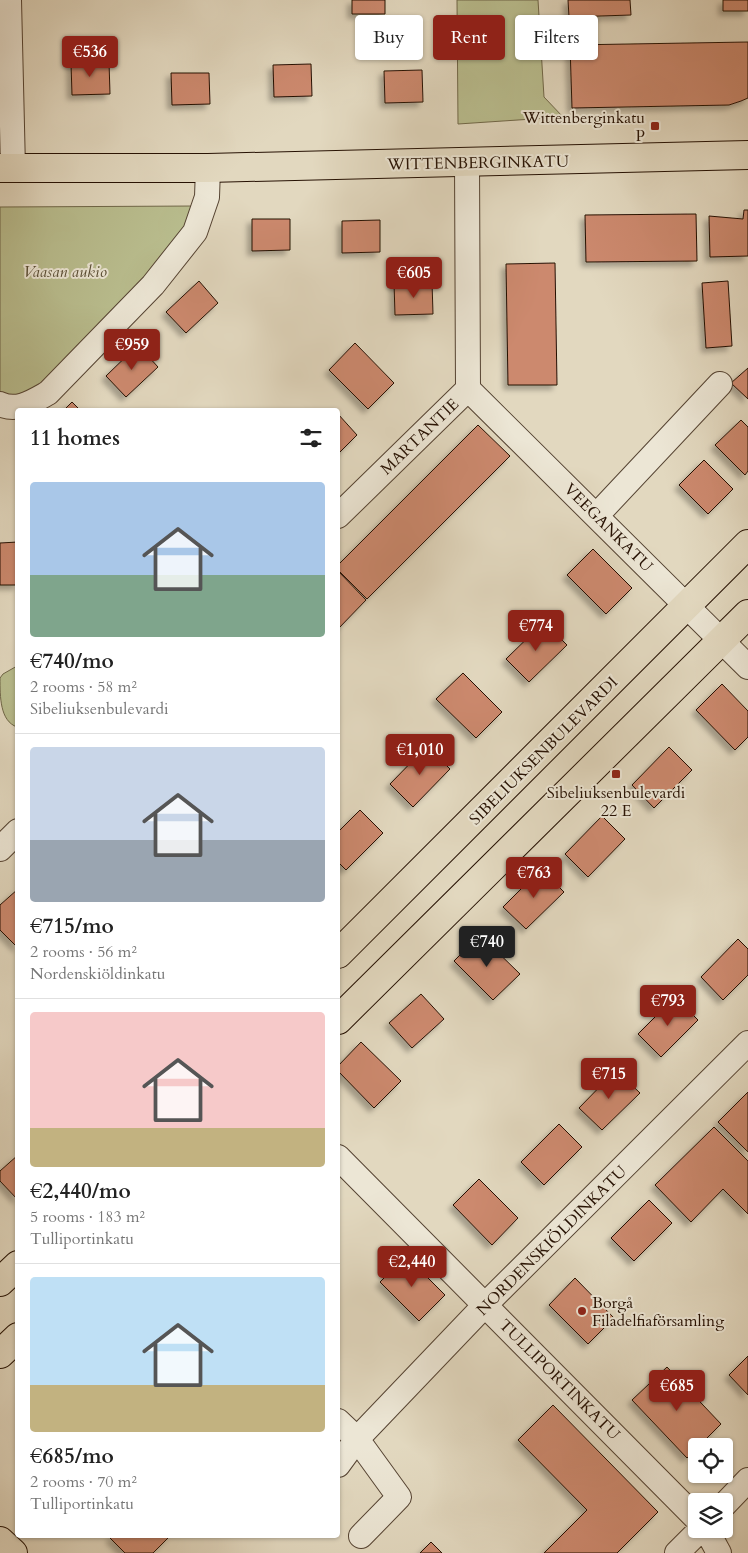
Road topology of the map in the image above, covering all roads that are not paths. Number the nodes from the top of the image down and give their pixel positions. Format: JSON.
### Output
{"nodes":[{"id":1,"x":9,"y":0,"type":"edge"},
{"id":2,"x":748,"y":155,"type":"edge"},
{"id":3,"x":467,"y":162,"type":"junction"},
{"id":4,"x":6,"y":168,"type":"edge"},
{"id":5,"x":208,"y":168,"type":"junction"},
{"id":6,"x":720,"y":384,"type":"dead end"},
{"id":7,"x":468,"y":389,"type":"junction"},
{"id":8,"x":0,"y":404,"type":"edge"},
{"id":9,"x":340,"y":514,"type":"edge"},
{"id":10,"x":597,"y":515,"type":"junction"},
{"id":11,"x":748,"y":544,"type":"edge"},
{"id":12,"x":688,"y":606,"type":"junction"},
{"id":13,"x":748,"y":614,"type":"edge"},
{"id":14,"x":722,"y":641,"type":"junction"},
{"id":15,"x":748,"y":667,"type":"edge"},
{"id":16,"x":340,"y":952,"type":"edge"},
{"id":17,"x":340,"y":1018,"type":"edge"},
{"id":18,"x":748,"y":1043,"type":"edge"},
{"id":19,"x":340,"y":1159,"type":"edge"},
{"id":20,"x":15,"y":1268,"type":"edge"},
{"id":21,"x":0,"y":1282,"type":"edge"},
{"id":22,"x":486,"y":1304,"type":"junction"},
{"id":23,"x":15,"y":1339,"type":"edge"},
{"id":24,"x":0,"y":1354,"type":"edge"},
{"id":25,"x":340,"y":1422,"type":"edge"},
{"id":26,"x":358,"y":1439,"type":"junction"},
{"id":27,"x":340,"y":1462,"type":"edge"},
{"id":28,"x":748,"y":1480,"type":"edge"},
{"id":29,"x":733,"y":1496,"type":"edge"},
{"id":30,"x":688,"y":1510,"type":"edge"},
{"id":31,"x":361,"y":1536,"type":"dead end"},
{"id":32,"x":692,"y":1538,"type":"edge"},
{"id":33,"x":711,"y":1538,"type":"edge"},
{"id":34,"x":0,"y":1541,"type":"edge"},
{"id":35,"x":13,"y":1553,"type":"edge"},
{"id":36,"x":677,"y":1553,"type":"edge"},
{"id":37,"x":719,"y":1553,"type":"edge"}],
"edges":[{"from":1,"to":4,"type":"street"},
{"from":2,"to":3,"type":"main road","name":"WITTENBERGINKATU"},
{"from":3,"to":5,"type":"main road","name":"WITTENBERGINKATU"},
{"from":3,"to":7,"type":"street","name":"MARTANTIE"},
{"from":4,"to":5,"type":"main road","name":"WITTENBERGINKATU"},
{"from":5,"to":8,"type":"street"},
{"from":6,"to":10,"type":"street"},
{"from":7,"to":9,"type":"street","name":"MARTANTIE"},
{"from":7,"to":10,"type":"street","name":"VEEGANKATU"},
{"from":10,"to":12,"type":"street","name":"VEEGANKATU"},
{"from":11,"to":12,"type":"main road","name":"SIBELIUKSENBULEVARDI"},
{"from":12,"to":14,"type":"street","name":"VEEGANKATU"},
{"from":12,"to":16,"type":"main road","name":"SIBELIUKSENBULEVARDI"},
{"from":13,"to":14,"type":"main road"},
{"from":14,"to":15,"type":"street","name":"VEEGANKATU"},
{"from":14,"to":17,"type":"main road"},
{"from":18,"to":22,"type":"street","name":"NORDENSKIÖLDINKATU"},
{"from":19,"to":22,"type":"street","name":"TULLIPORTINKATU"},
{"from":20,"to":21,"type":"main road"},
{"from":22,"to":26,"type":"street","name":"NORDENSKIÖLDINKATU"},
{"from":22,"to":30,"type":"street","name":"TULLIPORTINKATU"},
{"from":23,"to":24,"type":"main road"},
{"from":25,"to":26,"type":"street"},
{"from":26,"to":27,"type":"street","name":"NORDENSKIÖLDINKATU"},
{"from":26,"to":31,"type":"street"},
{"from":28,"to":29,"type":"street"},
{"from":32,"to":36,"type":"street"},
{"from":33,"to":37,"type":"street"},
{"from":34,"to":35,"type":"main road"}]}
